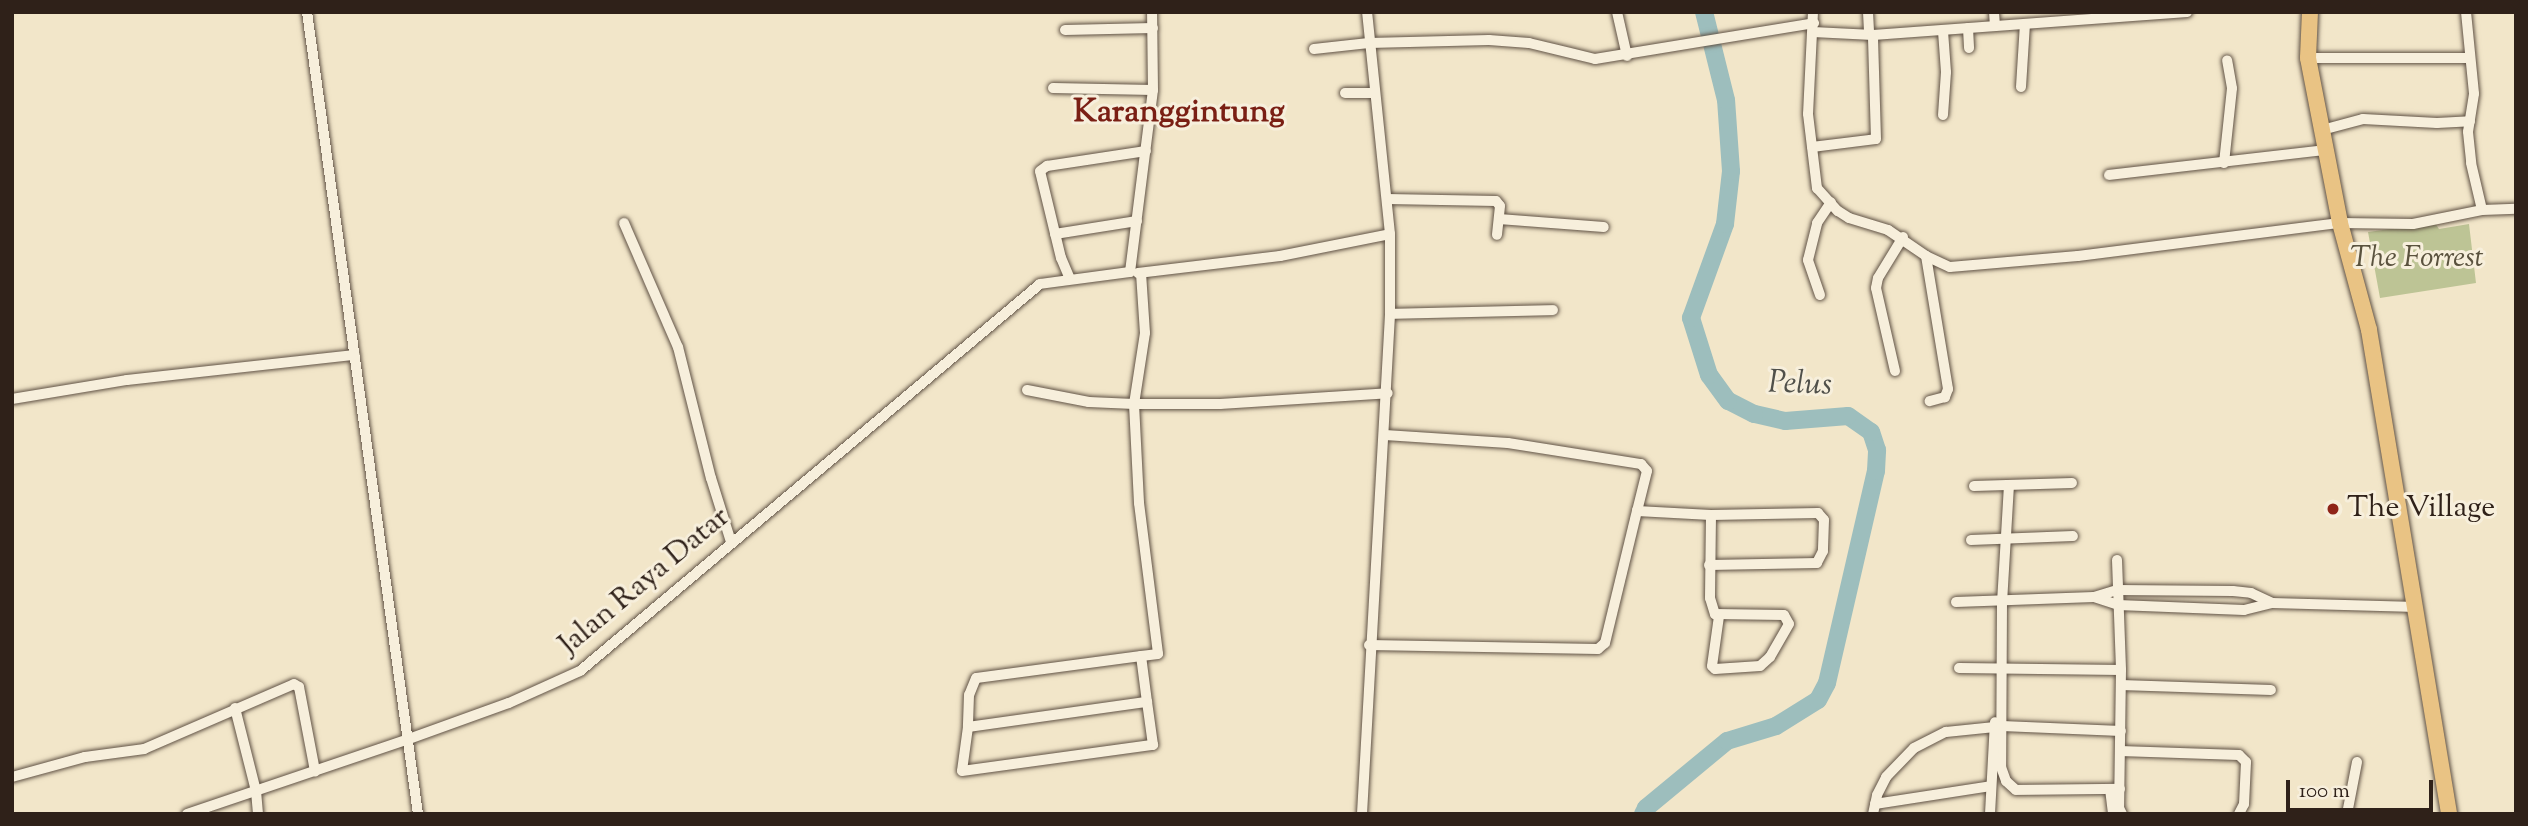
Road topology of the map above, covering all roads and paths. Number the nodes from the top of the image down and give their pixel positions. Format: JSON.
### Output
{"nodes":[{"id":1,"x":307,"y":12,"type":"edge"},
{"id":2,"x":1152,"y":12,"type":"edge"},
{"id":3,"x":1367,"y":12,"type":"edge"},
{"id":4,"x":1617,"y":12,"type":"edge"},
{"id":5,"x":1868,"y":12,"type":"edge"},
{"id":6,"x":1994,"y":12,"type":"edge"},
{"id":7,"x":2187,"y":12,"type":"edge"},
{"id":8,"x":2310,"y":12,"type":"edge"},
{"id":9,"x":2466,"y":12,"type":"edge"},
{"id":10,"x":2143,"y":14,"type":"edge"},
{"id":11,"x":1813,"y":23,"type":"edge"},
{"id":12,"x":2025,"y":24,"type":"junction"},
{"id":13,"x":1995,"y":26,"type":"junction"},
{"id":14,"x":1153,"y":27,"type":"junction"},
{"id":15,"x":1968,"y":29,"type":"junction"},
{"id":16,"x":1066,"y":30,"type":"dead end"},
{"id":17,"x":1943,"y":31,"type":"junction"},
{"id":18,"x":1871,"y":35,"type":"junction"},
{"id":19,"x":1370,"y":43,"type":"junction"},
{"id":20,"x":1969,"y":48,"type":"dead end"},
{"id":21,"x":1314,"y":49,"type":"dead end"},
{"id":22,"x":1627,"y":56,"type":"junction"},
{"id":23,"x":2308,"y":58,"type":"junction"},
{"id":24,"x":2468,"y":58,"type":"junction"},
{"id":25,"x":2227,"y":60,"type":"dead end"},
{"id":26,"x":2021,"y":87,"type":"dead end"},
{"id":27,"x":1053,"y":88,"type":"dead end"},
{"id":28,"x":1153,"y":90,"type":"junction"},
{"id":29,"x":1345,"y":93,"type":"dead end"},
{"id":30,"x":1374,"y":93,"type":"junction"},
{"id":31,"x":1943,"y":115,"type":"dead end"},
{"id":32,"x":2470,"y":121,"type":"junction"},
{"id":33,"x":2322,"y":130,"type":"junction"},
{"id":34,"x":1812,"y":148,"type":"junction"},
{"id":35,"x":2326,"y":150,"type":"junction"},
{"id":36,"x":1146,"y":152,"type":"junction"},
{"id":37,"x":2224,"y":163,"type":"junction"},
{"id":38,"x":2109,"y":175,"type":"dead end"},
{"id":39,"x":1387,"y":199,"type":"junction"},
{"id":40,"x":1831,"y":202,"type":"junction"},
{"id":41,"x":2516,"y":209,"type":"edge"},
{"id":42,"x":2482,"y":210,"type":"junction"},
{"id":43,"x":1499,"y":219,"type":"junction"},
{"id":44,"x":1137,"y":220,"type":"junction"},
{"id":45,"x":624,"y":223,"type":"dead end"},
{"id":46,"x":2340,"y":223,"type":"junction"},
{"id":47,"x":1604,"y":228,"type":"dead end"},
{"id":48,"x":1055,"y":234,"type":"junction"},
{"id":49,"x":1390,"y":234,"type":"junction"},
{"id":50,"x":1497,"y":235,"type":"dead end"},
{"id":51,"x":1903,"y":237,"type":"junction"},
{"id":52,"x":1926,"y":256,"type":"junction"},
{"id":53,"x":1136,"y":273,"type":"junction"},
{"id":54,"x":1070,"y":279,"type":"junction"},
{"id":55,"x":1820,"y":295,"type":"dead end"},
{"id":56,"x":1553,"y":310,"type":"dead end"},
{"id":57,"x":1390,"y":314,"type":"junction"},
{"id":58,"x":355,"y":355,"type":"junction"},
{"id":59,"x":1895,"y":371,"type":"dead end"},
{"id":60,"x":1027,"y":390,"type":"dead end"},
{"id":61,"x":1388,"y":393,"type":"junction"},
{"id":62,"x":12,"y":399,"type":"edge"},
{"id":63,"x":1930,"y":401,"type":"dead end"},
{"id":64,"x":1134,"y":404,"type":"junction"},
{"id":65,"x":1385,"y":435,"type":"junction"},
{"id":66,"x":2073,"y":483,"type":"dead end"},
{"id":67,"x":2010,"y":485,"type":"junction"},
{"id":68,"x":1973,"y":486,"type":"dead end"},
{"id":69,"x":1637,"y":510,"type":"junction"},
{"id":70,"x":1711,"y":514,"type":"junction"},
{"id":71,"x":2073,"y":536,"type":"dead end"},
{"id":72,"x":2007,"y":537,"type":"junction"},
{"id":73,"x":1971,"y":540,"type":"dead end"},
{"id":74,"x":732,"y":542,"type":"junction"},
{"id":75,"x":2116,"y":560,"type":"dead end"},
{"id":76,"x":1709,"y":565,"type":"junction"},
{"id":77,"x":2117,"y":590,"type":"junction"},
{"id":78,"x":2236,"y":592,"type":"junction"},
{"id":79,"x":2094,"y":597,"type":"junction"},
{"id":80,"x":1956,"y":602,"type":"dead end"},
{"id":81,"x":2002,"y":602,"type":"junction"},
{"id":82,"x":2272,"y":603,"type":"junction"},
{"id":83,"x":2118,"y":606,"type":"junction"},
{"id":84,"x":2417,"y":607,"type":"junction"},
{"id":85,"x":2236,"y":610,"type":"junction"},
{"id":86,"x":1719,"y":616,"type":"junction"},
{"id":87,"x":1369,"y":645,"type":"junction"},
{"id":88,"x":1141,"y":656,"type":"junction"},
{"id":89,"x":1959,"y":668,"type":"dead end"},
{"id":90,"x":2000,"y":670,"type":"junction"},
{"id":91,"x":2121,"y":670,"type":"junction"},
{"id":92,"x":2121,"y":685,"type":"junction"},
{"id":93,"x":2271,"y":690,"type":"dead end"},
{"id":94,"x":1147,"y":702,"type":"junction"},
{"id":95,"x":234,"y":708,"type":"junction"},
{"id":96,"x":968,"y":727,"type":"junction"},
{"id":97,"x":1998,"y":727,"type":"junction"},
{"id":98,"x":2121,"y":732,"type":"junction"},
{"id":99,"x":406,"y":740,"type":"junction"},
{"id":100,"x":2120,"y":751,"type":"junction"},
{"id":101,"x":2357,"y":762,"type":"dead end"},
{"id":102,"x":315,"y":771,"type":"junction"},
{"id":103,"x":12,"y":777,"type":"edge"},
{"id":104,"x":1991,"y":786,"type":"junction"},
{"id":105,"x":2115,"y":789,"type":"junction"},
{"id":106,"x":256,"y":791,"type":"junction"},
{"id":107,"x":1874,"y":809,"type":"edge"},
{"id":108,"x":187,"y":814,"type":"edge"},
{"id":109,"x":258,"y":814,"type":"edge"},
{"id":110,"x":418,"y":814,"type":"edge"},
{"id":111,"x":1362,"y":814,"type":"edge"},
{"id":112,"x":1990,"y":814,"type":"edge"},
{"id":113,"x":2113,"y":814,"type":"edge"},
{"id":114,"x":2122,"y":814,"type":"edge"},
{"id":115,"x":2241,"y":814,"type":"edge"},
{"id":116,"x":2347,"y":814,"type":"edge"},
{"id":117,"x":2449,"y":814,"type":"edge"}],
"edges":[{"from":1,"to":58,"type":"street"},
{"from":2,"to":14,"type":"street"},
{"from":3,"to":19,"type":"street"},
{"from":4,"to":22,"type":"street"},
{"from":5,"to":18,"type":"street"},
{"from":6,"to":13,"type":"street"},
{"from":7,"to":10,"type":"street"},
{"from":8,"to":23,"type":"main road"},
{"from":9,"to":24,"type":"street"},
{"from":10,"to":12,"type":"street"},
{"from":11,"to":18,"type":"street"},
{"from":11,"to":22,"type":"street"},
{"from":11,"to":34,"type":"street"},
{"from":12,"to":13,"type":"street"},
{"from":12,"to":26,"type":"street"},
{"from":13,"to":15,"type":"street"},
{"from":14,"to":16,"type":"street"},
{"from":14,"to":28,"type":"street"},
{"from":15,"to":17,"type":"street"},
{"from":15,"to":20,"type":"street"},
{"from":17,"to":18,"type":"street"},
{"from":17,"to":31,"type":"street"},
{"from":18,"to":34,"type":"street"},
{"from":19,"to":21,"type":"street"},
{"from":19,"to":22,"type":"street"},
{"from":19,"to":30,"type":"street"},
{"from":23,"to":24,"type":"street"},
{"from":23,"to":33,"type":"main road"},
{"from":24,"to":32,"type":"street"},
{"from":25,"to":37,"type":"street"},
{"from":27,"to":28,"type":"street"},
{"from":28,"to":36,"type":"street"},
{"from":29,"to":30,"type":"street"},
{"from":30,"to":39,"type":"street"},
{"from":32,"to":33,"type":"street"},
{"from":32,"to":42,"type":"street"},
{"from":33,"to":35,"type":"main road"},
{"from":34,"to":40,"type":"street"},
{"from":35,"to":37,"type":"street"},
{"from":35,"to":46,"type":"main road"},
{"from":36,"to":44,"type":"street"},
{"from":36,"to":48,"type":"street"},
{"from":37,"to":38,"type":"street"},
{"from":39,"to":43,"type":"street"},
{"from":39,"to":49,"type":"street"},
{"from":40,"to":51,"type":"street"},
{"from":40,"to":55,"type":"street"},
{"from":41,"to":42,"type":"street"},
{"from":42,"to":46,"type":"street"},
{"from":43,"to":47,"type":"street"},
{"from":43,"to":50,"type":"street"},
{"from":44,"to":48,"type":"street"},
{"from":44,"to":53,"type":"street"},
{"from":45,"to":74,"type":"street"},
{"from":46,"to":52,"type":"street"},
{"from":46,"to":84,"type":"main road"},
{"from":48,"to":54,"type":"street"},
{"from":49,"to":53,"type":"street","name":"Jalan Raya Datar"},
{"from":49,"to":57,"type":"street"},
{"from":51,"to":52,"type":"street"},
{"from":51,"to":59,"type":"street"},
{"from":52,"to":63,"type":"street"},
{"from":53,"to":54,"type":"street","name":"Jalan Raya Datar"},
{"from":53,"to":64,"type":"street"},
{"from":54,"to":74,"type":"street","name":"Jalan Raya Datar"},
{"from":56,"to":57,"type":"street"},
{"from":57,"to":61,"type":"street"},
{"from":58,"to":62,"type":"street"},
{"from":58,"to":99,"type":"street"},
{"from":60,"to":64,"type":"street"},
{"from":61,"to":64,"type":"street"},
{"from":61,"to":65,"type":"street"},
{"from":64,"to":88,"type":"street"},
{"from":65,"to":69,"type":"street"},
{"from":65,"to":87,"type":"street"},
{"from":66,"to":67,"type":"street"},
{"from":67,"to":68,"type":"street"},
{"from":67,"to":72,"type":"street"},
{"from":69,"to":70,"type":"street"},
{"from":69,"to":87,"type":"street"},
{"from":70,"to":76,"type":"street"},
{"from":70,"to":76,"type":"street"},
{"from":71,"to":72,"type":"street"},
{"from":72,"to":73,"type":"street"},
{"from":72,"to":81,"type":"street"},
{"from":74,"to":99,"type":"street","name":"Jalan Raya Datar"},
{"from":75,"to":77,"type":"street"},
{"from":76,"to":86,"type":"street"},
{"from":77,"to":78,"type":"street"},
{"from":77,"to":79,"type":"street"},
{"from":77,"to":83,"type":"street"},
{"from":78,"to":82,"type":"street"},
{"from":78,"to":85,"type":"street"},
{"from":79,"to":81,"type":"street"},
{"from":79,"to":83,"type":"street"},
{"from":80,"to":81,"type":"street"},
{"from":81,"to":90,"type":"street"},
{"from":82,"to":84,"type":"street"},
{"from":82,"to":85,"type":"street"},
{"from":83,"to":85,"type":"street"},
{"from":83,"to":91,"type":"street"},
{"from":84,"to":117,"type":"main road"},
{"from":86,"to":86,"type":"street"},
{"from":87,"to":111,"type":"street"},
{"from":88,"to":94,"type":"street"},
{"from":88,"to":96,"type":"street"},
{"from":89,"to":90,"type":"street"},
{"from":90,"to":91,"type":"street"},
{"from":90,"to":97,"type":"street"},
{"from":91,"to":92,"type":"street"},
{"from":92,"to":93,"type":"street"},
{"from":92,"to":98,"type":"street"},
{"from":94,"to":96,"type":"street"},
{"from":94,"to":96,"type":"street"},
{"from":95,"to":102,"type":"street"},
{"from":95,"to":103,"type":"street"},
{"from":95,"to":106,"type":"street"},
{"from":97,"to":98,"type":"street"},
{"from":97,"to":104,"type":"street"},
{"from":97,"to":105,"type":"street"},
{"from":97,"to":107,"type":"street"},
{"from":98,"to":100,"type":"street"},
{"from":99,"to":102,"type":"street","name":"Jalan Raya Datar"},
{"from":99,"to":110,"type":"street"},
{"from":100,"to":105,"type":"street"},
{"from":100,"to":115,"type":"street"},
{"from":101,"to":116,"type":"street"},
{"from":102,"to":106,"type":"street","name":"Jalan Raya Datar"},
{"from":104,"to":107,"type":"street"},
{"from":104,"to":112,"type":"street"},
{"from":105,"to":113,"type":"street"},
{"from":105,"to":114,"type":"street"},
{"from":106,"to":108,"type":"street","name":"Jalan Raya Datar"},
{"from":106,"to":109,"type":"street"}]}
